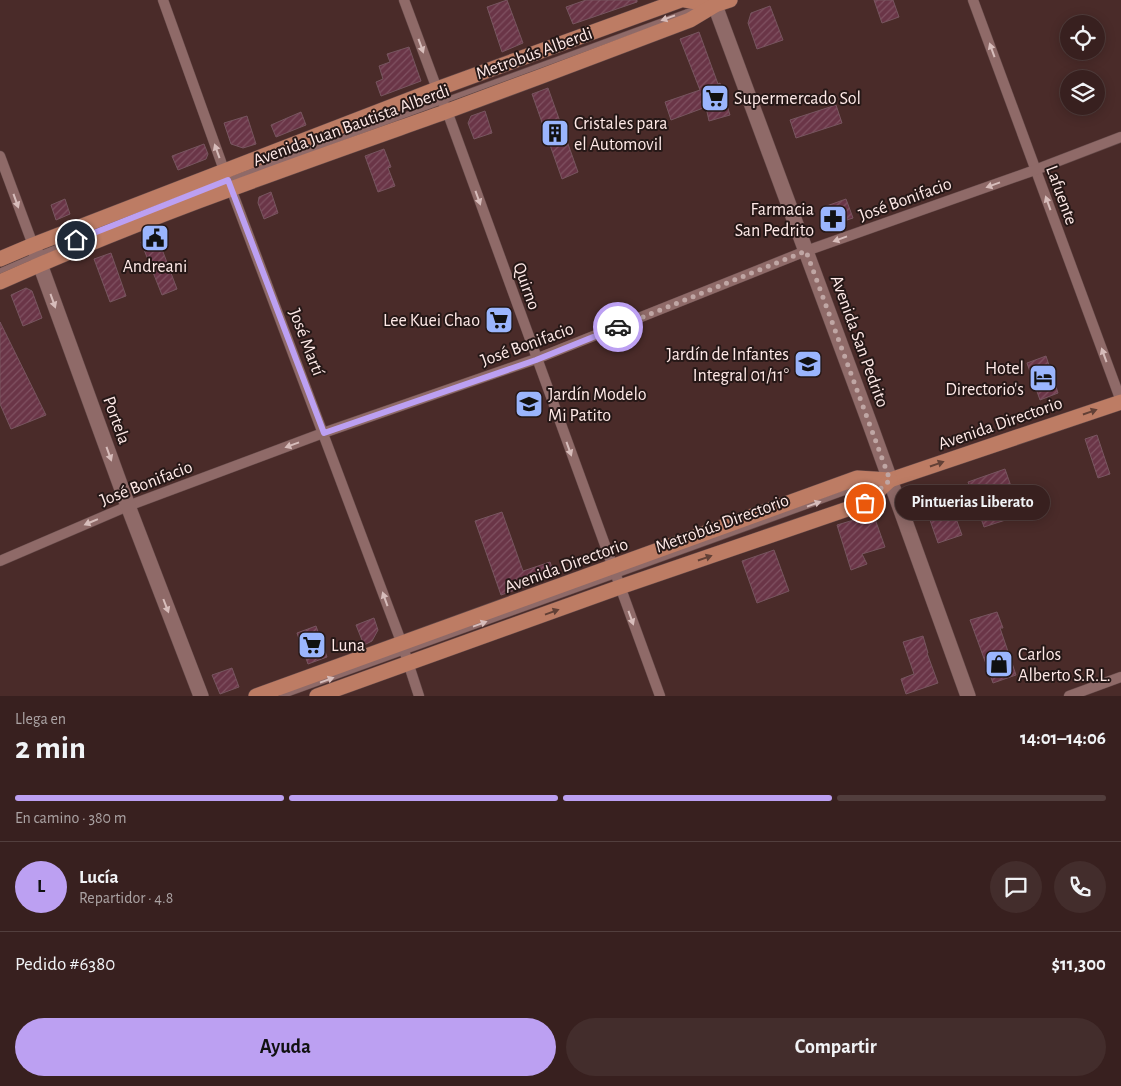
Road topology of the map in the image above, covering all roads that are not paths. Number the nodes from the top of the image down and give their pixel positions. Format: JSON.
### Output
{"nodes":[{"id":1,"x":163,"y":0,"type":"edge"},
{"id":2,"x":404,"y":0,"type":"edge"},
{"id":3,"x":683,"y":0,"type":"edge"},
{"id":4,"x":730,"y":0,"type":"edge"},
{"id":5,"x":973,"y":0,"type":"edge"},
{"id":6,"x":714,"y":2,"type":"edge"},
{"id":7,"x":442,"y":101,"type":"junction"},
{"id":8,"x":1121,"y":137,"type":"edge"},
{"id":9,"x":0,"y":156,"type":"edge"},
{"id":10,"x":1035,"y":170,"type":"junction"},
{"id":11,"x":228,"y":180,"type":"junction"},
{"id":12,"x":806,"y":251,"type":"junction"},
{"id":13,"x":37,"y":255,"type":"junction"},
{"id":14,"x":0,"y":259,"type":"edge"},
{"id":15,"x":0,"y":271,"type":"edge"},
{"id":16,"x":0,"y":282,"type":"edge"},
{"id":17,"x":536,"y":360,"type":"junction"},
{"id":18,"x":1121,"y":401,"type":"edge"},
{"id":19,"x":324,"y":433,"type":"junction"},
{"id":20,"x":890,"y":480,"type":"junction"},
{"id":21,"x":128,"y":506,"type":"junction"},
{"id":22,"x":0,"y":561,"type":"edge"},
{"id":23,"x":616,"y":577,"type":"junction"},
{"id":24,"x":404,"y":653,"type":"junction"},
{"id":25,"x":1121,"y":677,"type":"edge"},
{"id":26,"x":201,"y":696,"type":"edge"},
{"id":27,"x":256,"y":696,"type":"edge"},
{"id":28,"x":282,"y":696,"type":"edge"},
{"id":29,"x":317,"y":696,"type":"edge"},
{"id":30,"x":419,"y":696,"type":"edge"},
{"id":31,"x":660,"y":696,"type":"edge"},
{"id":32,"x":968,"y":696,"type":"edge"},
{"id":33,"x":1069,"y":696,"type":"edge"}],
"edges":[{"from":11,"to":1,"type":"street","name":"José Martí","one_way":true},
{"from":2,"to":7,"type":"street","name":"Quirno","one_way":true},
{"from":3,"to":6,"type":"main road","name":"Avenida Juan Bautista Alberdi"},
{"from":3,"to":7,"type":"main road","name":"Avenida Juan Bautista Alberdi"},
{"from":4,"to":6,"type":"main road","name":"Avenida Juan Bautista Alberdi"},
{"from":10,"to":5,"type":"street","name":"Lafuente","one_way":true},
{"from":6,"to":7,"type":"main road","name":"Avenida Juan Bautista Alberdi","one_way":true},
{"from":6,"to":12,"type":"main road","name":"Avenida San Pedrito"},
{"from":7,"to":11,"type":"main road","name":"Avenida Juan Bautista Alberdi"},
{"from":7,"to":11,"type":"main road","name":"Avenida Juan Bautista Alberdi"},
{"from":7,"to":17,"type":"street","name":"Quirno","one_way":true},
{"from":8,"to":10,"type":"street","name":"José Bonifacio"},
{"from":9,"to":13,"type":"street","name":"Portela","one_way":true},
{"from":10,"to":12,"type":"street","name":"José Bonifacio","one_way":true},
{"from":18,"to":10,"type":"street","name":"Lafuente","one_way":true},
{"from":11,"to":13,"type":"main road","name":"Avenida Juan Bautista Alberdi"},
{"from":11,"to":13,"type":"main road","name":"Avenida Juan Bautista Alberdi"},
{"from":11,"to":19,"type":"street","name":"José Martí"},
{"from":12,"to":17,"type":"street","name":"José Bonifacio"},
{"from":12,"to":20,"type":"main road","name":"Avenida San Pedrito"},
{"from":13,"to":14,"type":"main road","name":"Avenida Juan Bautista Alberdi"},
{"from":13,"to":15,"type":"lane"},
{"from":13,"to":16,"type":"main road","name":"Avenida Juan Bautista Alberdi"},
{"from":13,"to":21,"type":"main road","name":"Portela","one_way":true},
{"from":17,"to":19,"type":"street","name":"José Bonifacio"},
{"from":17,"to":23,"type":"street","name":"Quirno","one_way":true},
{"from":20,"to":18,"type":"main road","name":"Avenida Directorio","one_way":true},
{"from":19,"to":21,"type":"street","name":"José Bonifacio","one_way":true},
{"from":24,"to":19,"type":"street","name":"José Martí","one_way":true},
{"from":23,"to":20,"type":"main road","name":"Avenida Directorio","one_way":true},
{"from":23,"to":20,"type":"main road","name":"Avenida Directorio","one_way":true},
{"from":20,"to":32,"type":"main road","name":"Avenida San Pedrito"},
{"from":21,"to":22,"type":"street","name":"José Bonifacio","one_way":true},
{"from":21,"to":26,"type":"main road","name":"Portela","one_way":true},
{"from":24,"to":23,"type":"main road","name":"Avenida Directorio","one_way":true},
{"from":24,"to":23,"type":"main road","name":"Avenida Directorio","one_way":true},
{"from":23,"to":31,"type":"street","name":"Quirno","one_way":true},
{"from":24,"to":27,"type":"main road","name":"Avenida Directorio"},
{"from":28,"to":24,"type":"lane","one_way":true},
{"from":24,"to":29,"type":"main road","name":"Avenida Directorio"},
{"from":24,"to":30,"type":"street","name":"José Martí"},
{"from":25,"to":33,"type":"street"}]}
